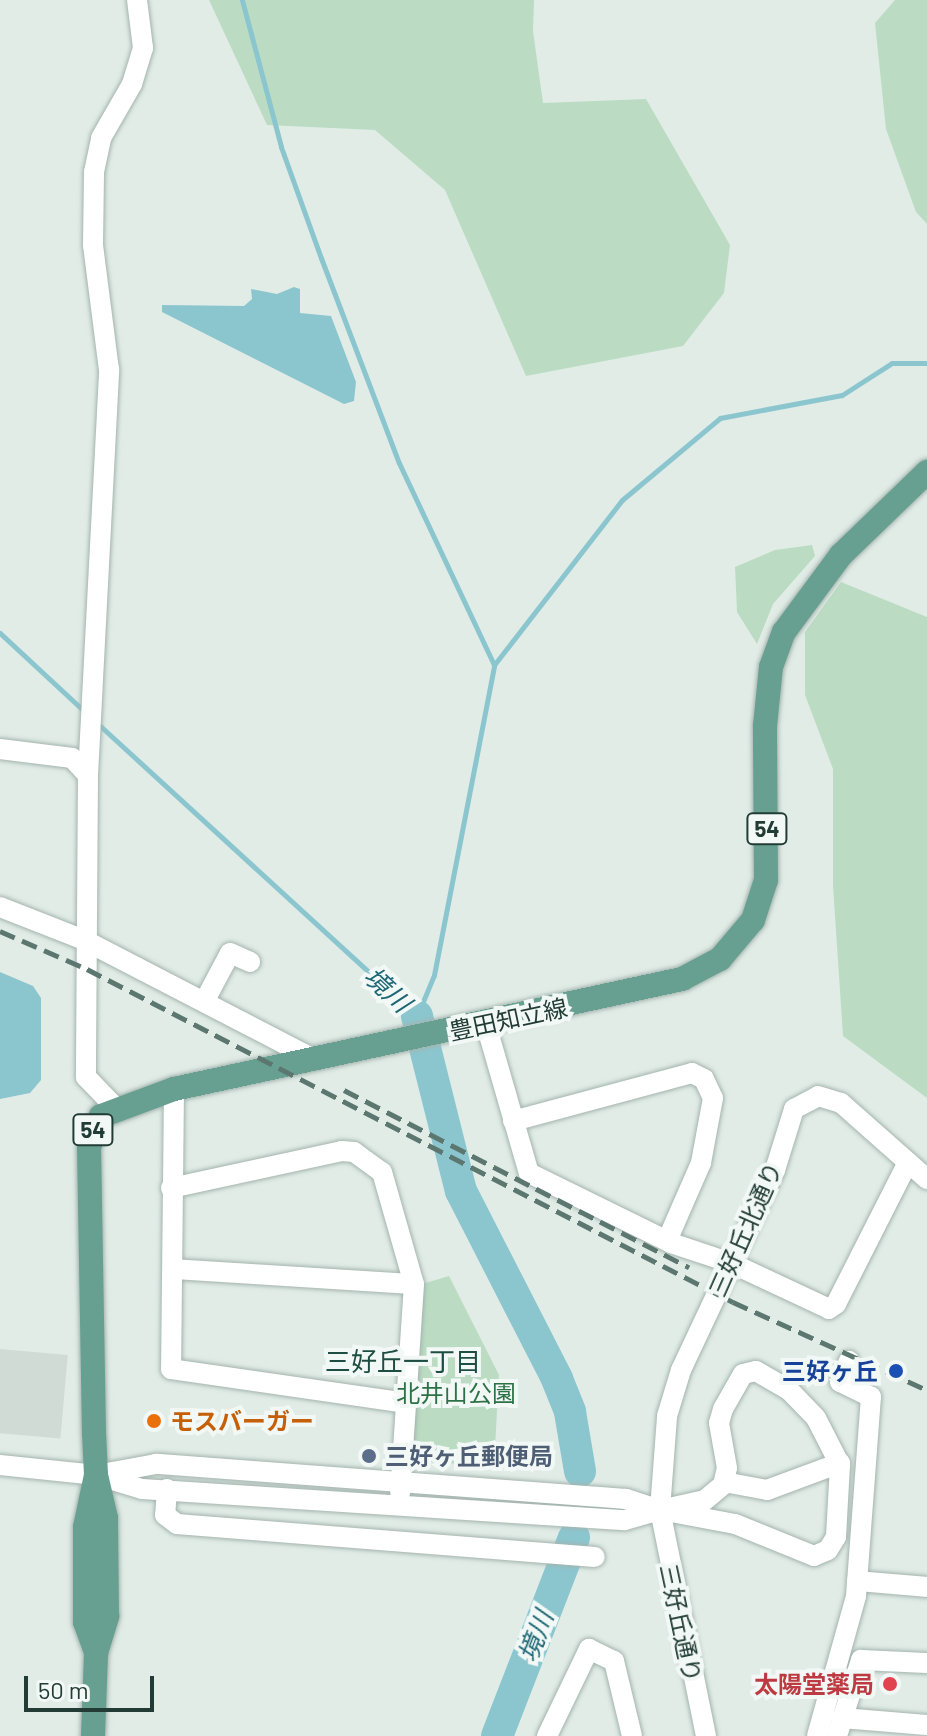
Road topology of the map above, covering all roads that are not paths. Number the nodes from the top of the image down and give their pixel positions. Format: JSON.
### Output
{"nodes":[{"id":1,"x":137,"y":0,"type":"edge"},
{"id":2,"x":927,"y":472,"type":"edge"},
{"id":3,"x":0,"y":749,"type":"edge"},
{"id":4,"x":88,"y":775,"type":"junction"},
{"id":5,"x":0,"y":907,"type":"edge"},
{"id":6,"x":84,"y":940,"type":"junction"},
{"id":7,"x":250,"y":962,"type":"dead end"},
{"id":8,"x":204,"y":1002,"type":"junction"},
{"id":9,"x":485,"y":1021,"type":"junction"},
{"id":10,"x":314,"y":1059,"type":"junction"},
{"id":11,"x":174,"y":1089,"type":"junction"},
{"id":12,"x":115,"y":1107,"type":"junction"},
{"id":13,"x":513,"y":1121,"type":"junction"},
{"id":14,"x":908,"y":1162,"type":"junction"},
{"id":15,"x":927,"y":1179,"type":"edge"},
{"id":16,"x":171,"y":1188,"type":"junction"},
{"id":17,"x":667,"y":1241,"type":"junction"},
{"id":18,"x":731,"y":1263,"type":"junction"},
{"id":19,"x":173,"y":1269,"type":"junction"},
{"id":20,"x":414,"y":1284,"type":"junction"},
{"id":21,"x":849,"y":1361,"type":"dead end"},
{"id":22,"x":406,"y":1403,"type":"junction"},
{"id":23,"x":840,"y":1463,"type":"junction"},
{"id":24,"x":0,"y":1465,"type":"edge"},
{"id":25,"x":96,"y":1475,"type":"junction"},
{"id":26,"x":401,"y":1482,"type":"junction"},
{"id":27,"x":724,"y":1482,"type":"junction"},
{"id":28,"x":167,"y":1489,"type":"junction"},
{"id":29,"x":399,"y":1505,"type":"junction"},
{"id":30,"x":660,"y":1510,"type":"junction"},
{"id":31,"x":595,"y":1557,"type":"dead end"},
{"id":32,"x":857,"y":1581,"type":"junction"},
{"id":33,"x":927,"y":1587,"type":"edge"},
{"id":34,"x":927,"y":1663,"type":"edge"},
{"id":35,"x":927,"y":1725,"type":"edge"},
{"id":36,"x":840,"y":1727,"type":"edge"},
{"id":37,"x":93,"y":1736,"type":"edge"},
{"id":38,"x":547,"y":1736,"type":"edge"},
{"id":39,"x":632,"y":1736,"type":"edge"},
{"id":40,"x":706,"y":1736,"type":"edge"},
{"id":41,"x":817,"y":1736,"type":"edge"}],
"edges":[{"from":1,"to":4,"type":"street"},
{"from":2,"to":9,"type":"main road","name":"豊田知立線","number":"54"},
{"from":3,"to":4,"type":"street"},
{"from":4,"to":6,"type":"street"},
{"from":5,"to":6,"type":"street"},
{"from":6,"to":8,"type":"street"},
{"from":6,"to":12,"type":"street"},
{"from":7,"to":8,"type":"street"},
{"from":8,"to":10,"type":"street"},
{"from":9,"to":10,"type":"main road","name":"豊田知立線","number":"54"},
{"from":9,"to":13,"type":"street"},
{"from":10,"to":11,"type":"main road","name":"豊田知立線","number":"54"},
{"from":11,"to":12,"type":"main road","name":"豊田知立線","number":"54"},
{"from":11,"to":16,"type":"street"},
{"from":12,"to":25,"type":"main road","number":"54"},
{"from":13,"to":17,"type":"street"},
{"from":13,"to":17,"type":"street"},
{"from":14,"to":15,"type":"street","name":"三好丘北通り"},
{"from":14,"to":18,"type":"street"},
{"from":14,"to":18,"type":"street","name":"三好丘北通り"},
{"from":16,"to":19,"type":"street"},
{"from":16,"to":20,"type":"street"},
{"from":17,"to":18,"type":"street"},
{"from":18,"to":30,"type":"street","name":"三好丘北通り"},
{"from":19,"to":20,"type":"street"},
{"from":19,"to":22,"type":"street"},
{"from":20,"to":22,"type":"street"},
{"from":21,"to":32,"type":"street"},
{"from":22,"to":26,"type":"street"},
{"from":23,"to":27,"type":"street"},
{"from":23,"to":27,"type":"street"},
{"from":23,"to":30,"type":"street"},
{"from":24,"to":25,"type":"street"},
{"from":25,"to":26,"type":"street"},
{"from":25,"to":28,"type":"street"},
{"from":25,"to":37,"type":"main road","number":"54"},
{"from":26,"to":29,"type":"street"},
{"from":26,"to":30,"type":"street"},
{"from":27,"to":30,"type":"street"},
{"from":28,"to":29,"type":"street"},
{"from":28,"to":31,"type":"street"},
{"from":29,"to":30,"type":"street"},
{"from":30,"to":40,"type":"street","name":"三好丘通り"},
{"from":32,"to":33,"type":"street"},
{"from":32,"to":41,"type":"street"},
{"from":34,"to":36,"type":"street"},
{"from":35,"to":36,"type":"street"},
{"from":38,"to":39,"type":"street"}]}
